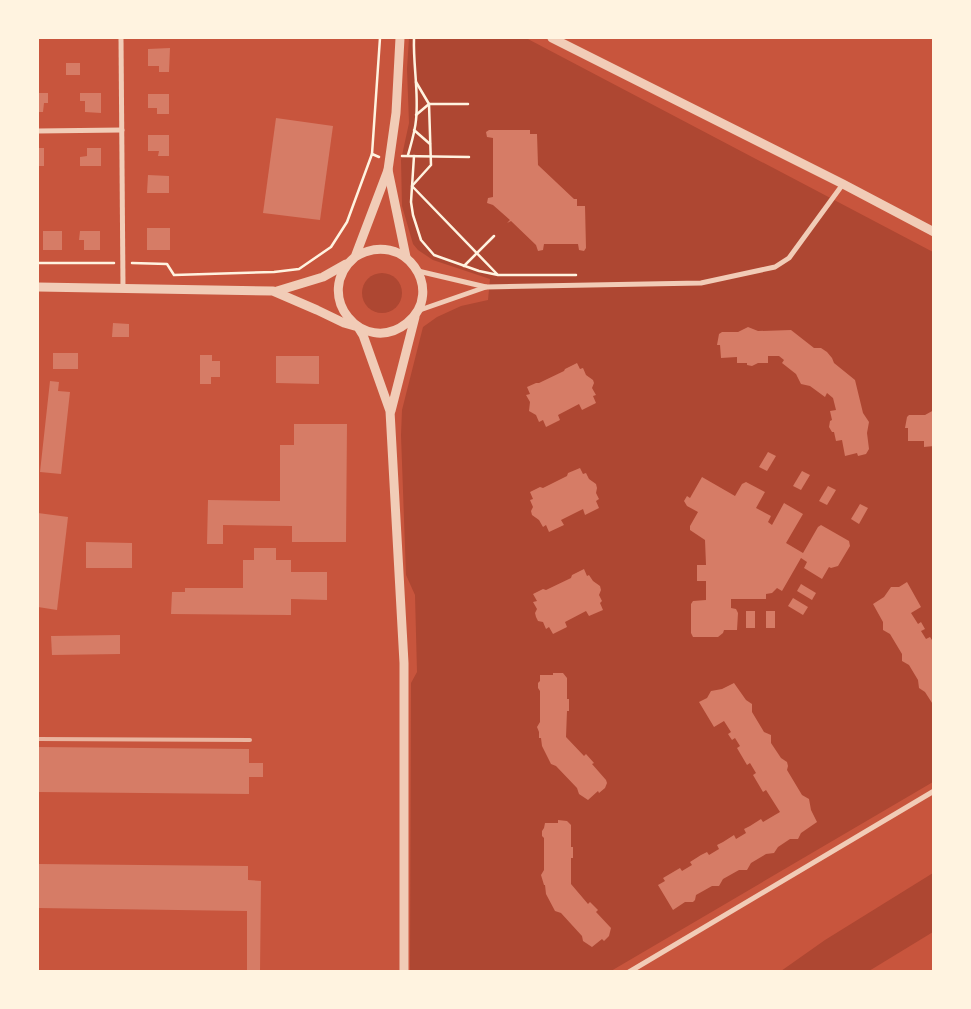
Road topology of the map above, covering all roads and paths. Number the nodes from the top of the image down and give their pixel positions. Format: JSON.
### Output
{"nodes":[{"id":1,"x":121,"y":38,"type":"edge"},
{"id":2,"x":380,"y":38,"type":"edge"},
{"id":3,"x":400,"y":38,"type":"edge"},
{"id":4,"x":414,"y":38,"type":"edge"},
{"id":5,"x":552,"y":38,"type":"edge"},
{"id":6,"x":416,"y":82,"type":"junction"},
{"id":7,"x":429,"y":104,"type":"junction"},
{"id":8,"x":468,"y":104,"type":"dead end"},
{"id":9,"x":416,"y":115,"type":"junction"},
{"id":10,"x":122,"y":130,"type":"junction"},
{"id":11,"x":414,"y":130,"type":"junction"},
{"id":12,"x":38,"y":131,"type":"edge"},
{"id":13,"x":430,"y":145,"type":"junction"},
{"id":14,"x":372,"y":154,"type":"junction"},
{"id":15,"x":408,"y":155,"type":"junction"},
{"id":16,"x":402,"y":156,"type":"dead end"},
{"id":17,"x":414,"y":156,"type":"junction"},
{"id":18,"x":381,"y":157,"type":"dead end"},
{"id":19,"x":431,"y":157,"type":"junction"},
{"id":20,"x":469,"y":157,"type":"dead end"},
{"id":21,"x":388,"y":170,"type":"junction"},
{"id":22,"x":843,"y":184,"type":"junction"},
{"id":23,"x":412,"y":186,"type":"junction"},
{"id":24,"x":934,"y":232,"type":"edge"},
{"id":25,"x":494,"y":236,"type":"dead end"},
{"id":26,"x":477,"y":252,"type":"junction"},
{"id":27,"x":353,"y":258,"type":"junction"},
{"id":28,"x":406,"y":258,"type":"junction"},
{"id":29,"x":38,"y":263,"type":"edge"},
{"id":30,"x":122,"y":264,"type":"junction"},
{"id":31,"x":464,"y":266,"type":"junction"},
{"id":32,"x":418,"y":271,"type":"junction"},
{"id":33,"x":498,"y":275,"type":"junction"},
{"id":34,"x":585,"y":275,"type":"dead end"},
{"id":35,"x":38,"y":287,"type":"edge"},
{"id":36,"x":486,"y":287,"type":"junction"},
{"id":37,"x":122,"y":288,"type":"junction"},
{"id":38,"x":277,"y":291,"type":"junction"},
{"id":39,"x":416,"y":313,"type":"junction"},
{"id":40,"x":358,"y":327,"type":"junction"},
{"id":41,"x":390,"y":411,"type":"junction"},
{"id":42,"x":934,"y":791,"type":"edge"},
{"id":43,"x":404,"y":972,"type":"edge"},
{"id":44,"x":629,"y":972,"type":"edge"}],
"edges":[{"from":1,"to":10,"type":"street"},
{"from":2,"to":14,"type":"path"},
{"from":3,"to":21,"type":"street"},
{"from":4,"to":6,"type":"path"},
{"from":5,"to":22,"type":"street"},
{"from":6,"to":7,"type":"path"},
{"from":6,"to":9,"type":"path"},
{"from":7,"to":8,"type":"path"},
{"from":7,"to":9,"type":"path"},
{"from":7,"to":13,"type":"path"},
{"from":9,"to":11,"type":"path"},
{"from":10,"to":12,"type":"street"},
{"from":10,"to":30,"type":"street"},
{"from":11,"to":13,"type":"path"},
{"from":11,"to":15,"type":"path"},
{"from":13,"to":19,"type":"path"},
{"from":14,"to":18,"type":"path"},
{"from":14,"to":30,"type":"path"},
{"from":15,"to":16,"type":"path"},
{"from":15,"to":17,"type":"path"},
{"from":17,"to":19,"type":"path"},
{"from":17,"to":23,"type":"path"},
{"from":19,"to":20,"type":"path"},
{"from":19,"to":23,"type":"path"},
{"from":21,"to":27,"type":"street"},
{"from":21,"to":28,"type":"street"},
{"from":22,"to":24,"type":"street"},
{"from":22,"to":36,"type":"street"},
{"from":23,"to":26,"type":"path"},
{"from":23,"to":31,"type":"path"},
{"from":25,"to":26,"type":"path"},
{"from":26,"to":31,"type":"path"},
{"from":26,"to":33,"type":"path"},
{"from":27,"to":28,"type":"street"},
{"from":27,"to":38,"type":"street"},
{"from":27,"to":40,"type":"street"},
{"from":28,"to":32,"type":"street"},
{"from":29,"to":30,"type":"path"},
{"from":30,"to":37,"type":"street"},
{"from":31,"to":33,"type":"path"},
{"from":32,"to":36,"type":"street"},
{"from":32,"to":39,"type":"street"},
{"from":33,"to":34,"type":"path"},
{"from":35,"to":37,"type":"street"},
{"from":36,"to":39,"type":"street"},
{"from":37,"to":38,"type":"street"},
{"from":38,"to":40,"type":"street"},
{"from":39,"to":40,"type":"street"},
{"from":39,"to":41,"type":"street"},
{"from":40,"to":41,"type":"street"},
{"from":41,"to":43,"type":"street"},
{"from":42,"to":44,"type":"street"}]}
